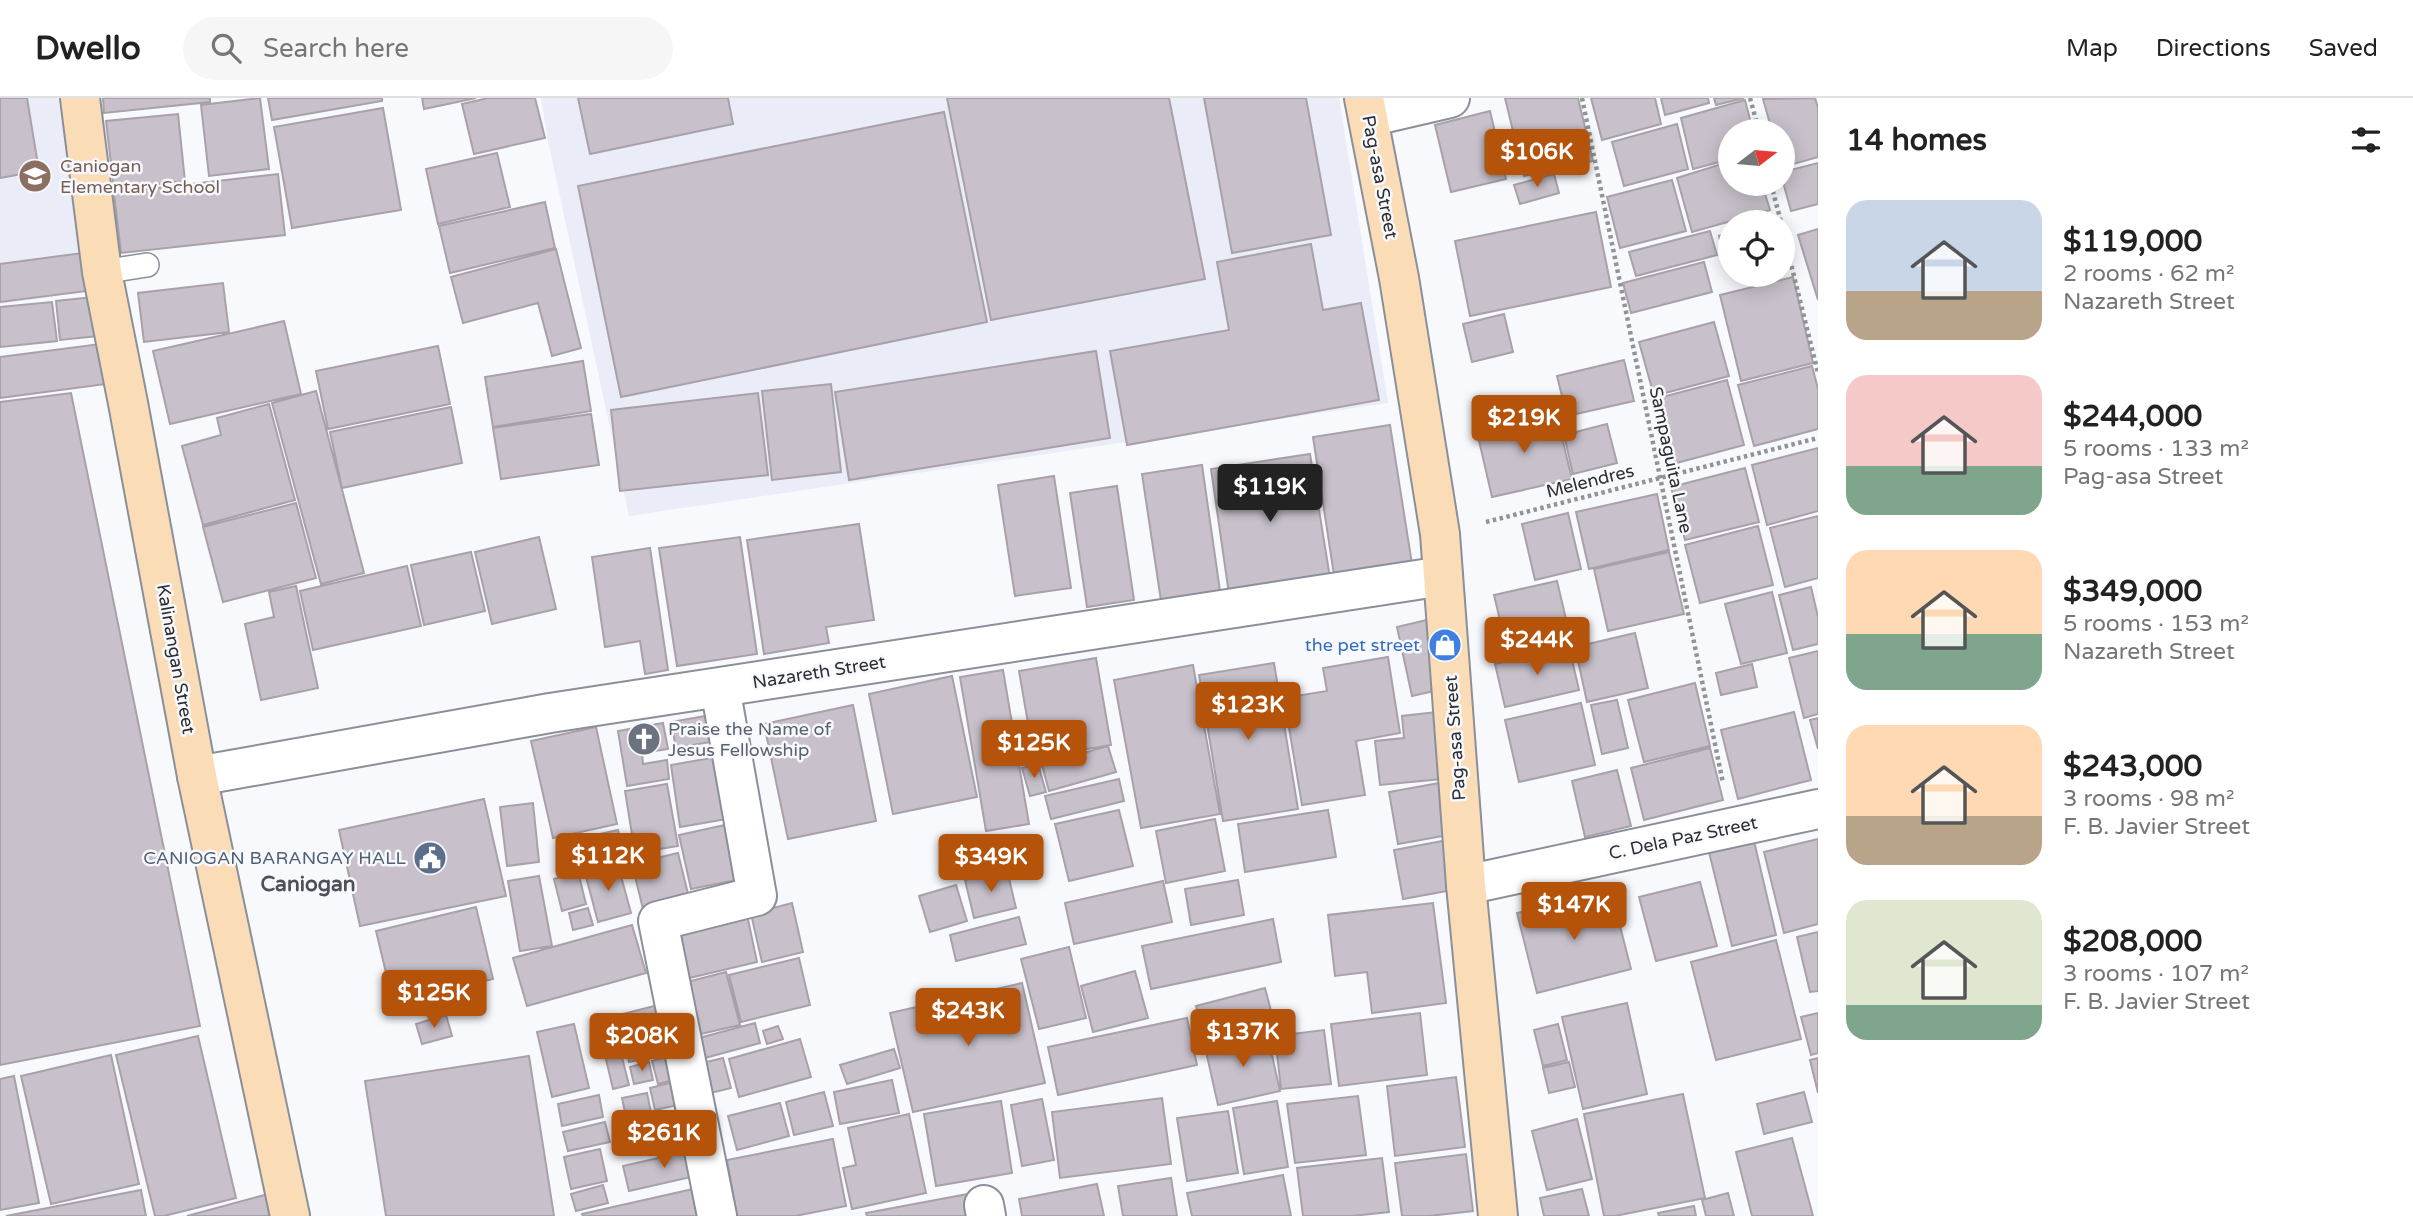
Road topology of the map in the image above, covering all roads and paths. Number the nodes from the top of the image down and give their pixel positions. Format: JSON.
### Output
{"nodes":[{"id":1,"x":80,"y":98,"type":"edge"},
{"id":2,"x":1450,"y":98,"type":"edge"},
{"id":3,"x":1583,"y":98,"type":"edge"},
{"id":4,"x":1750,"y":98,"type":"edge"},
{"id":5,"x":1366,"y":108,"type":"edge"},
{"id":6,"x":1756,"y":119,"type":"edge"},
{"id":7,"x":147,"y":265,"type":"dead end"},
{"id":8,"x":102,"y":272,"type":"junction"},
{"id":9,"x":1795,"y":280,"type":"edge"},
{"id":10,"x":1818,"y":373,"type":"edge"},
{"id":11,"x":1818,"y":438,"type":"edge"},
{"id":12,"x":1661,"y":478,"type":"junction"},
{"id":13,"x":1490,"y":521,"type":"dead end"},
{"id":14,"x":1443,"y":576,"type":"junction"},
{"id":15,"x":720,"y":687,"type":"junction"},
{"id":16,"x":197,"y":776,"type":"junction"},
{"id":17,"x":1818,"y":809,"type":"edge"},
{"id":18,"x":1732,"y":828,"type":"junction"},
{"id":19,"x":1466,"y":885,"type":"junction"},
{"id":20,"x":290,"y":1216,"type":"edge"},
{"id":21,"x":717,"y":1216,"type":"edge"},
{"id":22,"x":1498,"y":1216,"type":"edge"}],
"edges":[{"from":1,"to":8,"type":"street","name":"Kalinangan Street"},
{"from":2,"to":5,"type":"street"},
{"from":3,"to":12,"type":"path","name":"Sampaguita Lane"},
{"from":4,"to":6,"type":"path"},
{"from":5,"to":14,"type":"street","name":"Pag-asa Street"},
{"from":7,"to":8,"type":"lane"},
{"from":8,"to":16,"type":"street","name":"Kalinangan Street"},
{"from":9,"to":10,"type":"path"},
{"from":11,"to":12,"type":"path","name":"Melendres"},
{"from":12,"to":13,"type":"path","name":"Melendres"},
{"from":12,"to":18,"type":"path","name":"Sampaguita Lane"},
{"from":14,"to":15,"type":"street","name":"Nazareth Street"},
{"from":14,"to":19,"type":"street","name":"Pag-asa Street"},
{"from":15,"to":16,"type":"street","name":"Nazareth Street"},
{"from":15,"to":21,"type":"street"},
{"from":16,"to":20,"type":"street","name":"Kalinangan Street"},
{"from":17,"to":18,"type":"street","name":"C. Dela Paz Street"},
{"from":18,"to":19,"type":"street","name":"C. Dela Paz Street"},
{"from":19,"to":22,"type":"street","name":"Pag-asa Street"}]}
